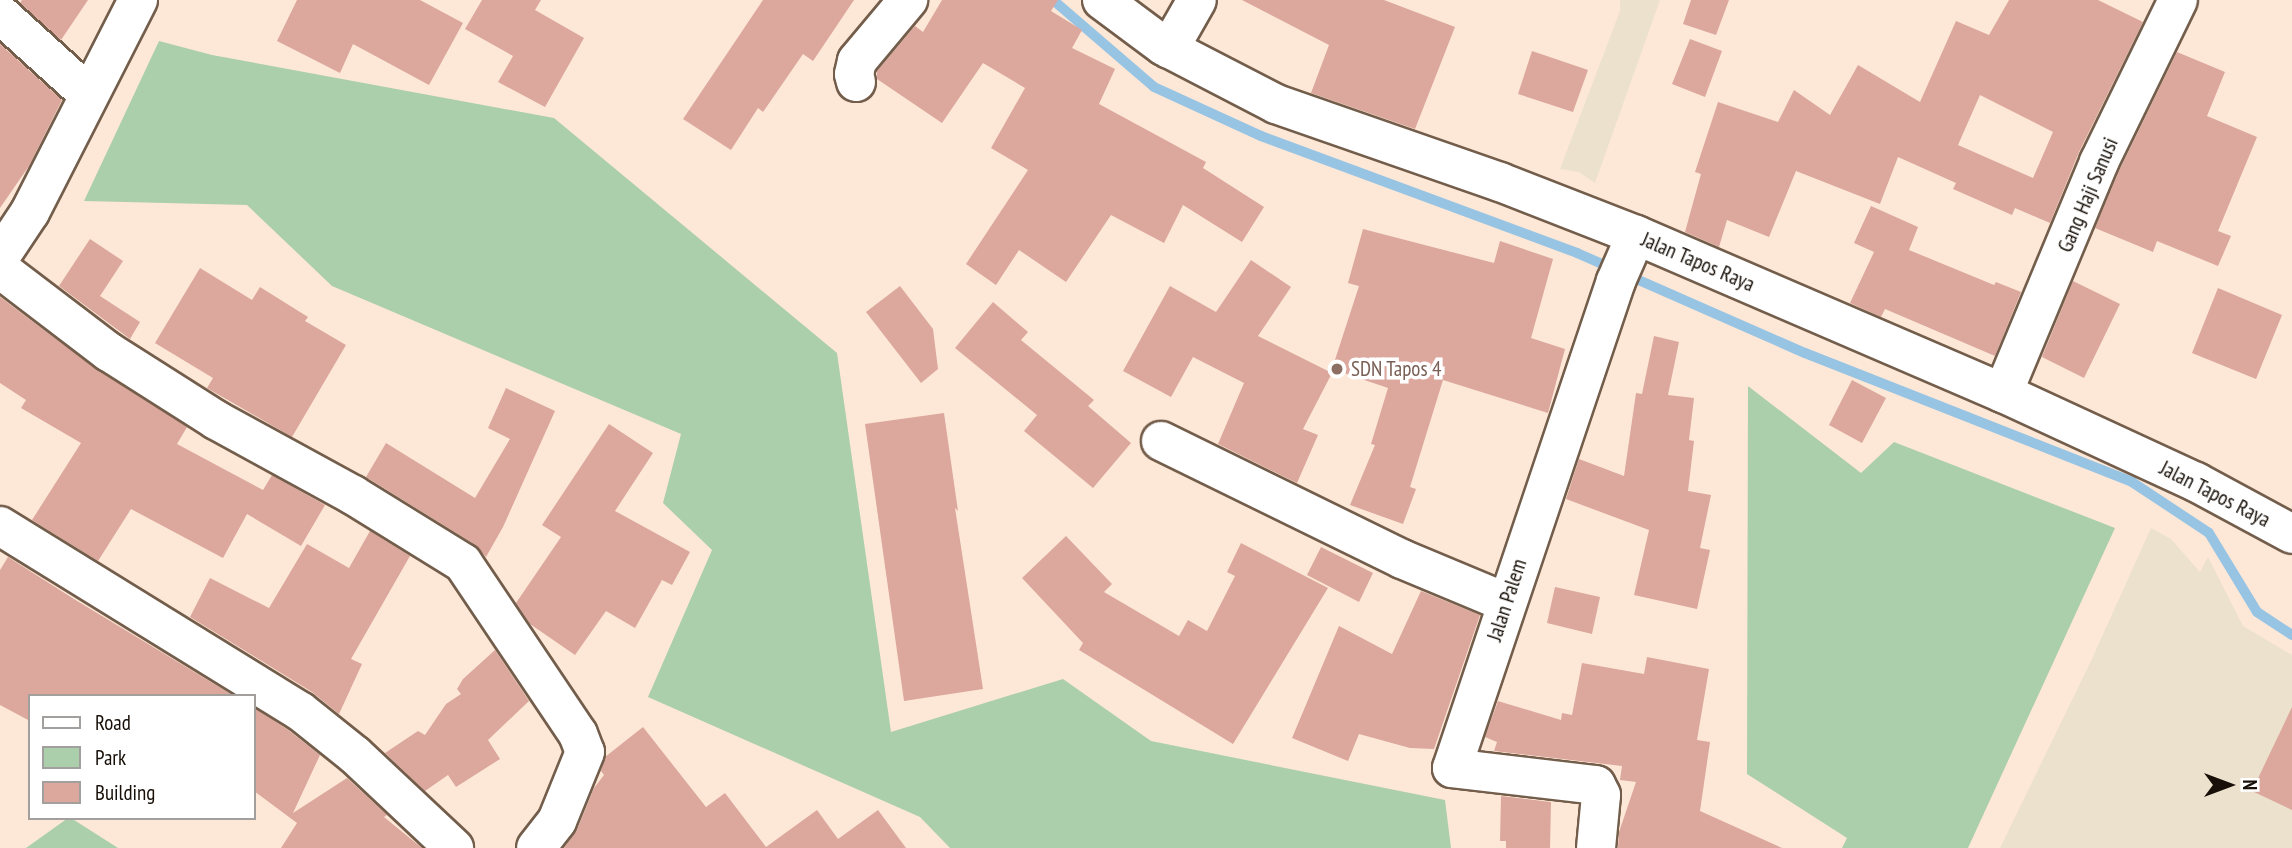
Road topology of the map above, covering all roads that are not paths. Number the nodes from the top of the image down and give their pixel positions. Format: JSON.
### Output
{"nodes":[{"id":1,"x":138,"y":0,"type":"edge"},
{"id":2,"x":908,"y":0,"type":"edge"},
{"id":3,"x":1102,"y":0,"type":"edge"},
{"id":4,"x":1198,"y":0,"type":"edge"},
{"id":5,"x":2178,"y":0,"type":"edge"},
{"id":6,"x":0,"y":14,"type":"edge"},
{"id":7,"x":1168,"y":49,"type":"junction"},
{"id":8,"x":856,"y":82,"type":"dead end"},
{"id":9,"x":89,"y":95,"type":"junction"},
{"id":10,"x":0,"y":257,"type":"edge"},
{"id":11,"x":1626,"y":258,"type":"junction"},
{"id":12,"x":0,"y":269,"type":"edge"},
{"id":13,"x":2003,"y":393,"type":"junction"},
{"id":14,"x":1161,"y":441,"type":"dead end"},
{"id":15,"x":0,"y":526,"type":"edge"},
{"id":16,"x":2292,"y":534,"type":"edge"},
{"id":17,"x":1505,"y":602,"type":"junction"},
{"id":18,"x":454,"y":848,"type":"edge"},
{"id":19,"x":536,"y":848,"type":"edge"},
{"id":20,"x":1596,"y":848,"type":"edge"}],
"edges":[{"from":1,"to":9,"type":"street"},
{"from":2,"to":8,"type":"street"},
{"from":3,"to":7,"type":"street","name":"Jalan Tapos Raya"},
{"from":4,"to":7,"type":"street"},
{"from":5,"to":13,"type":"street","name":"Gang Haji Sanusi"},
{"from":6,"to":9,"type":"street"},
{"from":7,"to":11,"type":"street","name":"Jalan Tapos Raya"},
{"from":9,"to":10,"type":"street"},
{"from":11,"to":13,"type":"street","name":"Jalan Tapos Raya"},
{"from":11,"to":17,"type":"street","name":"Jalan Palem"},
{"from":12,"to":19,"type":"street"},
{"from":13,"to":16,"type":"street","name":"Jalan Tapos Raya"},
{"from":14,"to":17,"type":"street"},
{"from":15,"to":18,"type":"street"},
{"from":17,"to":20,"type":"street","name":"Jalan Palem"}]}
